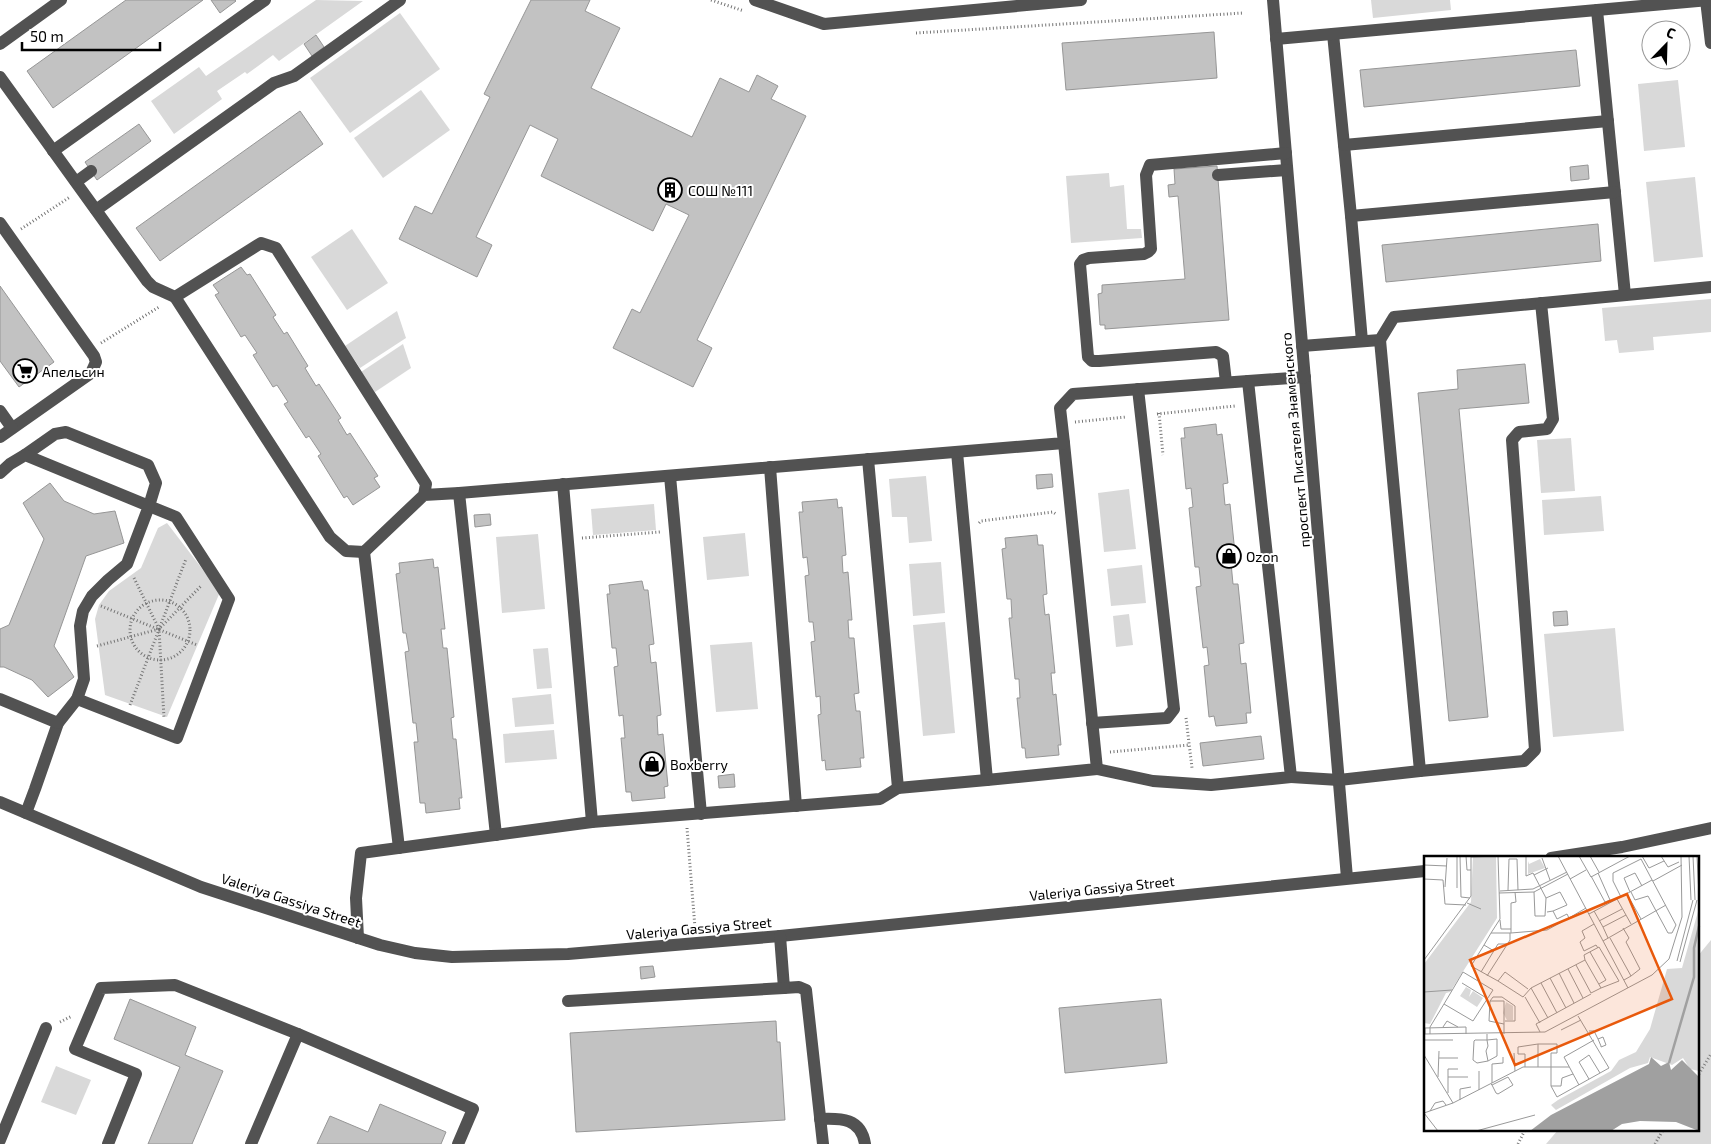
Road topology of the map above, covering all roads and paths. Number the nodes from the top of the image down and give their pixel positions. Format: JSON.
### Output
{"nodes":[{"id":1,"x":61,"y":0,"type":"edge"},
{"id":2,"x":400,"y":0,"type":"edge"},
{"id":3,"x":711,"y":0,"type":"edge"},
{"id":4,"x":718,"y":0,"type":"edge"},
{"id":5,"x":755,"y":0,"type":"edge"},
{"id":6,"x":1082,"y":0,"type":"edge"},
{"id":7,"x":1273,"y":0,"type":"edge"},
{"id":8,"x":1707,"y":0,"type":"edge"},
{"id":9,"x":256,"y":2,"type":"edge"},
{"id":10,"x":1643,"y":3,"type":"edge"},
{"id":11,"x":969,"y":5,"type":"edge"},
{"id":12,"x":1597,"y":10,"type":"junction"},
{"id":13,"x":1333,"y":34,"type":"junction"},
{"id":14,"x":1276,"y":39,"type":"junction"},
{"id":15,"x":1711,"y":43,"type":"edge"},
{"id":16,"x":0,"y":44,"type":"edge"},
{"id":17,"x":0,"y":77,"type":"edge"},
{"id":18,"x":1608,"y":121,"type":"junction"},
{"id":19,"x":1344,"y":145,"type":"junction"},
{"id":20,"x":53,"y":151,"type":"junction"},
{"id":21,"x":1286,"y":153,"type":"junction"},
{"id":22,"x":1287,"y":170,"type":"junction"},
{"id":23,"x":91,"y":171,"type":"dead end"},
{"id":24,"x":1218,"y":175,"type":"dead end"},
{"id":25,"x":79,"y":186,"type":"junction"},
{"id":26,"x":1615,"y":192,"type":"junction"},
{"id":27,"x":96,"y":210,"type":"junction"},
{"id":28,"x":1350,"y":216,"type":"junction"},
{"id":29,"x":0,"y":223,"type":"edge"},
{"id":30,"x":10,"y":236,"type":"junction"},
{"id":31,"x":1711,"y":287,"type":"edge"},
{"id":32,"x":1625,"y":295,"type":"junction"},
{"id":33,"x":175,"y":297,"type":"junction"},
{"id":34,"x":1541,"y":303,"type":"junction"},
{"id":35,"x":1380,"y":340,"type":"junction"},
{"id":36,"x":1362,"y":341,"type":"junction"},
{"id":37,"x":1302,"y":346,"type":"junction"},
{"id":38,"x":90,"y":350,"type":"junction"},
{"id":39,"x":1304,"y":377,"type":"junction"},
{"id":40,"x":1248,"y":381,"type":"junction"},
{"id":41,"x":1226,"y":382,"type":"junction"},
{"id":42,"x":1138,"y":389,"type":"junction"},
{"id":43,"x":0,"y":410,"type":"edge"},
{"id":44,"x":1159,"y":413,"type":"dead end"},
{"id":45,"x":12,"y":428,"type":"junction"},
{"id":46,"x":0,"y":437,"type":"edge"},
{"id":47,"x":1064,"y":443,"type":"junction"},
{"id":48,"x":956,"y":452,"type":"junction"},
{"id":49,"x":25,"y":455,"type":"junction"},
{"id":50,"x":868,"y":459,"type":"junction"},
{"id":51,"x":1163,"y":462,"type":"dead end"},
{"id":52,"x":770,"y":467,"type":"junction"},
{"id":53,"x":0,"y":472,"type":"edge"},
{"id":54,"x":670,"y":476,"type":"junction"},
{"id":55,"x":563,"y":484,"type":"junction"},
{"id":56,"x":459,"y":493,"type":"junction"},
{"id":57,"x":424,"y":496,"type":"junction"},
{"id":58,"x":149,"y":506,"type":"junction"},
{"id":59,"x":1058,"y":516,"type":"dead end"},
{"id":60,"x":977,"y":526,"type":"dead end"},
{"id":61,"x":665,"y":532,"type":"dead end"},
{"id":62,"x":581,"y":538,"type":"dead end"},
{"id":63,"x":193,"y":542,"type":"junction"},
{"id":64,"x":364,"y":552,"type":"junction"},
{"id":65,"x":127,"y":564,"type":"junction"},
{"id":66,"x":213,"y":573,"type":"junction"},
{"id":67,"x":89,"y":601,"type":"junction"},
{"id":68,"x":169,"y":602,"type":"junction"},
{"id":69,"x":146,"y":603,"type":"junction"},
{"id":70,"x":180,"y":608,"type":"junction"},
{"id":71,"x":132,"y":619,"type":"junction"},
{"id":72,"x":159,"y":629,"type":"junction"},
{"id":73,"x":131,"y":637,"type":"junction"},
{"id":74,"x":188,"y":641,"type":"junction"},
{"id":75,"x":82,"y":650,"type":"junction"},
{"id":76,"x":210,"y":650,"type":"junction"},
{"id":77,"x":148,"y":657,"type":"junction"},
{"id":78,"x":161,"y":659,"type":"junction"},
{"id":79,"x":77,"y":698,"type":"junction"},
{"id":80,"x":0,"y":699,"type":"edge"},
{"id":81,"x":1186,"y":716,"type":"dead end"},
{"id":82,"x":125,"y":717,"type":"junction"},
{"id":83,"x":58,"y":723,"type":"junction"},
{"id":84,"x":1092,"y":723,"type":"junction"},
{"id":85,"x":165,"y":733,"type":"junction"},
{"id":86,"x":1189,"y":745,"type":"junction"},
{"id":87,"x":1095,"y":753,"type":"junction"},
{"id":88,"x":1096,"y":769,"type":"junction"},
{"id":89,"x":1420,"y":771,"type":"junction"},
{"id":90,"x":1198,"y":772,"type":"dead end"},
{"id":91,"x":1292,"y":777,"type":"junction"},
{"id":92,"x":987,"y":780,"type":"junction"},
{"id":93,"x":1338,"y":780,"type":"junction"},
{"id":94,"x":898,"y":788,"type":"junction"},
{"id":95,"x":0,"y":802,"type":"edge"},
{"id":96,"x":796,"y":806,"type":"junction"},
{"id":97,"x":26,"y":812,"type":"junction"},
{"id":98,"x":701,"y":814,"type":"junction"},
{"id":99,"x":592,"y":822,"type":"junction"},
{"id":100,"x":1711,"y":828,"type":"edge"},
{"id":101,"x":496,"y":835,"type":"junction"},
{"id":102,"x":399,"y":848,"type":"junction"},
{"id":103,"x":1564,"y":856,"type":"edge"},
{"id":104,"x":1424,"y":871,"type":"edge"},
{"id":105,"x":1347,"y":878,"type":"junction"},
{"id":106,"x":780,"y":936,"type":"junction"},
{"id":107,"x":358,"y":938,"type":"junction"},
{"id":108,"x":784,"y":988,"type":"junction"},
{"id":109,"x":568,"y":1001,"type":"dead end"},
{"id":110,"x":46,"y":1028,"type":"dead end"},
{"id":111,"x":298,"y":1034,"type":"junction"},
{"id":112,"x":1711,"y":1054,"type":"edge"},
{"id":113,"x":1698,"y":1075,"type":"edge"},
{"id":114,"x":820,"y":1119,"type":"junction"},
{"id":115,"x":1524,"y":1132,"type":"edge"},
{"id":116,"x":1662,"y":1132,"type":"edge"},
{"id":117,"x":0,"y":1140,"type":"edge"},
{"id":118,"x":108,"y":1144,"type":"edge"},
{"id":119,"x":251,"y":1144,"type":"edge"},
{"id":120,"x":458,"y":1144,"type":"edge"},
{"id":121,"x":822,"y":1144,"type":"edge"},
{"id":122,"x":865,"y":1144,"type":"edge"},
{"id":123,"x":1518,"y":1144,"type":"edge"},
{"id":124,"x":1654,"y":1144,"type":"edge"}],
"edges":[{"from":1,"to":16,"type":"street"},
{"from":2,"to":27,"type":"street"},
{"from":3,"to":4,"type":"path"},
{"from":5,"to":11,"type":"street"},
{"from":6,"to":11,"type":"street"},
{"from":7,"to":14,"type":"street","name":"проспект Писателя Знаменского"},
{"from":8,"to":10,"type":"street"},
{"from":8,"to":15,"type":"street"},
{"from":9,"to":20,"type":"street"},
{"from":10,"to":12,"type":"street"},
{"from":12,"to":13,"type":"street"},
{"from":12,"to":18,"type":"street"},
{"from":13,"to":14,"type":"street"},
{"from":13,"to":19,"type":"street"},
{"from":14,"to":21,"type":"street","name":"проспект Писателя Знаменского"},
{"from":17,"to":20,"type":"street"},
{"from":18,"to":19,"type":"street"},
{"from":18,"to":26,"type":"street"},
{"from":19,"to":28,"type":"street"},
{"from":20,"to":25,"type":"street"},
{"from":21,"to":22,"type":"street","name":"проспект Писателя Знаменского"},
{"from":21,"to":41,"type":"street"},
{"from":22,"to":24,"type":"street"},
{"from":22,"to":37,"type":"street","name":"проспект Писателя Знаменского"},
{"from":23,"to":25,"type":"street"},
{"from":25,"to":27,"type":"street"},
{"from":25,"to":30,"type":"path"},
{"from":26,"to":28,"type":"street"},
{"from":26,"to":32,"type":"street"},
{"from":27,"to":33,"type":"street"},
{"from":28,"to":36,"type":"street"},
{"from":29,"to":30,"type":"street"},
{"from":30,"to":38,"type":"street"},
{"from":31,"to":32,"type":"street"},
{"from":32,"to":34,"type":"street"},
{"from":33,"to":38,"type":"path"},
{"from":33,"to":57,"type":"street"},
{"from":33,"to":64,"type":"street"},
{"from":34,"to":35,"type":"street"},
{"from":34,"to":89,"type":"street"},
{"from":35,"to":36,"type":"street"},
{"from":35,"to":89,"type":"street"},
{"from":36,"to":37,"type":"street"},
{"from":37,"to":39,"type":"street","name":"проспект Писателя Знаменского"},
{"from":38,"to":45,"type":"street"},
{"from":39,"to":40,"type":"street"},
{"from":39,"to":93,"type":"street","name":"проспект Писателя Знаменского"},
{"from":40,"to":41,"type":"street"},
{"from":40,"to":91,"type":"street"},
{"from":41,"to":42,"type":"street"},
{"from":42,"to":47,"type":"street"},
{"from":42,"to":84,"type":"street"},
{"from":43,"to":45,"type":"street"},
{"from":44,"to":51,"type":"path"},
{"from":45,"to":46,"type":"street"},
{"from":47,"to":48,"type":"street"},
{"from":47,"to":84,"type":"street"},
{"from":48,"to":50,"type":"street"},
{"from":48,"to":92,"type":"street"},
{"from":49,"to":53,"type":"street"},
{"from":49,"to":58,"type":"street"},
{"from":49,"to":58,"type":"street"},
{"from":50,"to":52,"type":"street"},
{"from":50,"to":94,"type":"street"},
{"from":52,"to":54,"type":"street"},
{"from":52,"to":96,"type":"street"},
{"from":54,"to":55,"type":"street"},
{"from":54,"to":98,"type":"street"},
{"from":55,"to":56,"type":"street"},
{"from":55,"to":99,"type":"street"},
{"from":56,"to":57,"type":"street"},
{"from":56,"to":101,"type":"street"},
{"from":57,"to":64,"type":"street"},
{"from":58,"to":63,"type":"street"},
{"from":58,"to":65,"type":"street"},
{"from":59,"to":60,"type":"path"},
{"from":61,"to":62,"type":"path"},
{"from":63,"to":66,"type":"street"},
{"from":63,"to":68,"type":"path"},
{"from":64,"to":102,"type":"street"},
{"from":65,"to":67,"type":"street"},
{"from":65,"to":69,"type":"path"},
{"from":66,"to":70,"type":"path"},
{"from":66,"to":76,"type":"street"},
{"from":67,"to":71,"type":"path"},
{"from":67,"to":75,"type":"street"},
{"from":68,"to":69,"type":"path"},
{"from":68,"to":70,"type":"path"},
{"from":68,"to":72,"type":"path"},
{"from":69,"to":71,"type":"path"},
{"from":69,"to":72,"type":"path"},
{"from":70,"to":72,"type":"path"},
{"from":70,"to":74,"type":"path"},
{"from":71,"to":72,"type":"path"},
{"from":71,"to":73,"type":"path"},
{"from":72,"to":73,"type":"path"},
{"from":72,"to":74,"type":"path"},
{"from":72,"to":77,"type":"path"},
{"from":72,"to":78,"type":"path"},
{"from":73,"to":75,"type":"path"},
{"from":73,"to":77,"type":"path"},
{"from":74,"to":76,"type":"path"},
{"from":74,"to":78,"type":"path"},
{"from":75,"to":79,"type":"street"},
{"from":76,"to":85,"type":"street"},
{"from":77,"to":78,"type":"path"},
{"from":77,"to":82,"type":"path"},
{"from":78,"to":85,"type":"path"},
{"from":79,"to":82,"type":"street"},
{"from":79,"to":83,"type":"street"},
{"from":80,"to":83,"type":"street"},
{"from":81,"to":86,"type":"path"},
{"from":82,"to":85,"type":"street"},
{"from":83,"to":97,"type":"street"},
{"from":84,"to":87,"type":"street"},
{"from":86,"to":87,"type":"path"},
{"from":86,"to":90,"type":"path"},
{"from":87,"to":88,"type":"street"},
{"from":88,"to":91,"type":"street"},
{"from":88,"to":92,"type":"street"},
{"from":89,"to":93,"type":"street"},
{"from":91,"to":93,"type":"street"},
{"from":92,"to":94,"type":"street"},
{"from":93,"to":105,"type":"street","name":"проспект Писателя Знаменского"},
{"from":94,"to":96,"type":"street"},
{"from":95,"to":97,"type":"street","name":"Valeriya Gassiya Street"},
{"from":96,"to":98,"type":"street"},
{"from":97,"to":107,"type":"street","name":"Valeriya Gassiya Street"},
{"from":98,"to":99,"type":"street"},
{"from":99,"to":101,"type":"street"},
{"from":100,"to":103,"type":"street"},
{"from":101,"to":102,"type":"street"},
{"from":102,"to":107,"type":"street"},
{"from":104,"to":105,"type":"street","name":"Valeriya Gassiya Street"},
{"from":105,"to":106,"type":"street","name":"Valeriya Gassiya Street"},
{"from":106,"to":107,"type":"street","name":"Valeriya Gassiya Street"},
{"from":106,"to":108,"type":"street"},
{"from":108,"to":109,"type":"street"},
{"from":108,"to":114,"type":"street"},
{"from":110,"to":117,"type":"street"},
{"from":111,"to":118,"type":"street"},
{"from":111,"to":119,"type":"street"},
{"from":111,"to":120,"type":"street"},
{"from":112,"to":113,"type":"path"},
{"from":114,"to":121,"type":"street"},
{"from":114,"to":122,"type":"street"},
{"from":115,"to":123,"type":"path"},
{"from":116,"to":124,"type":"path"}]}
